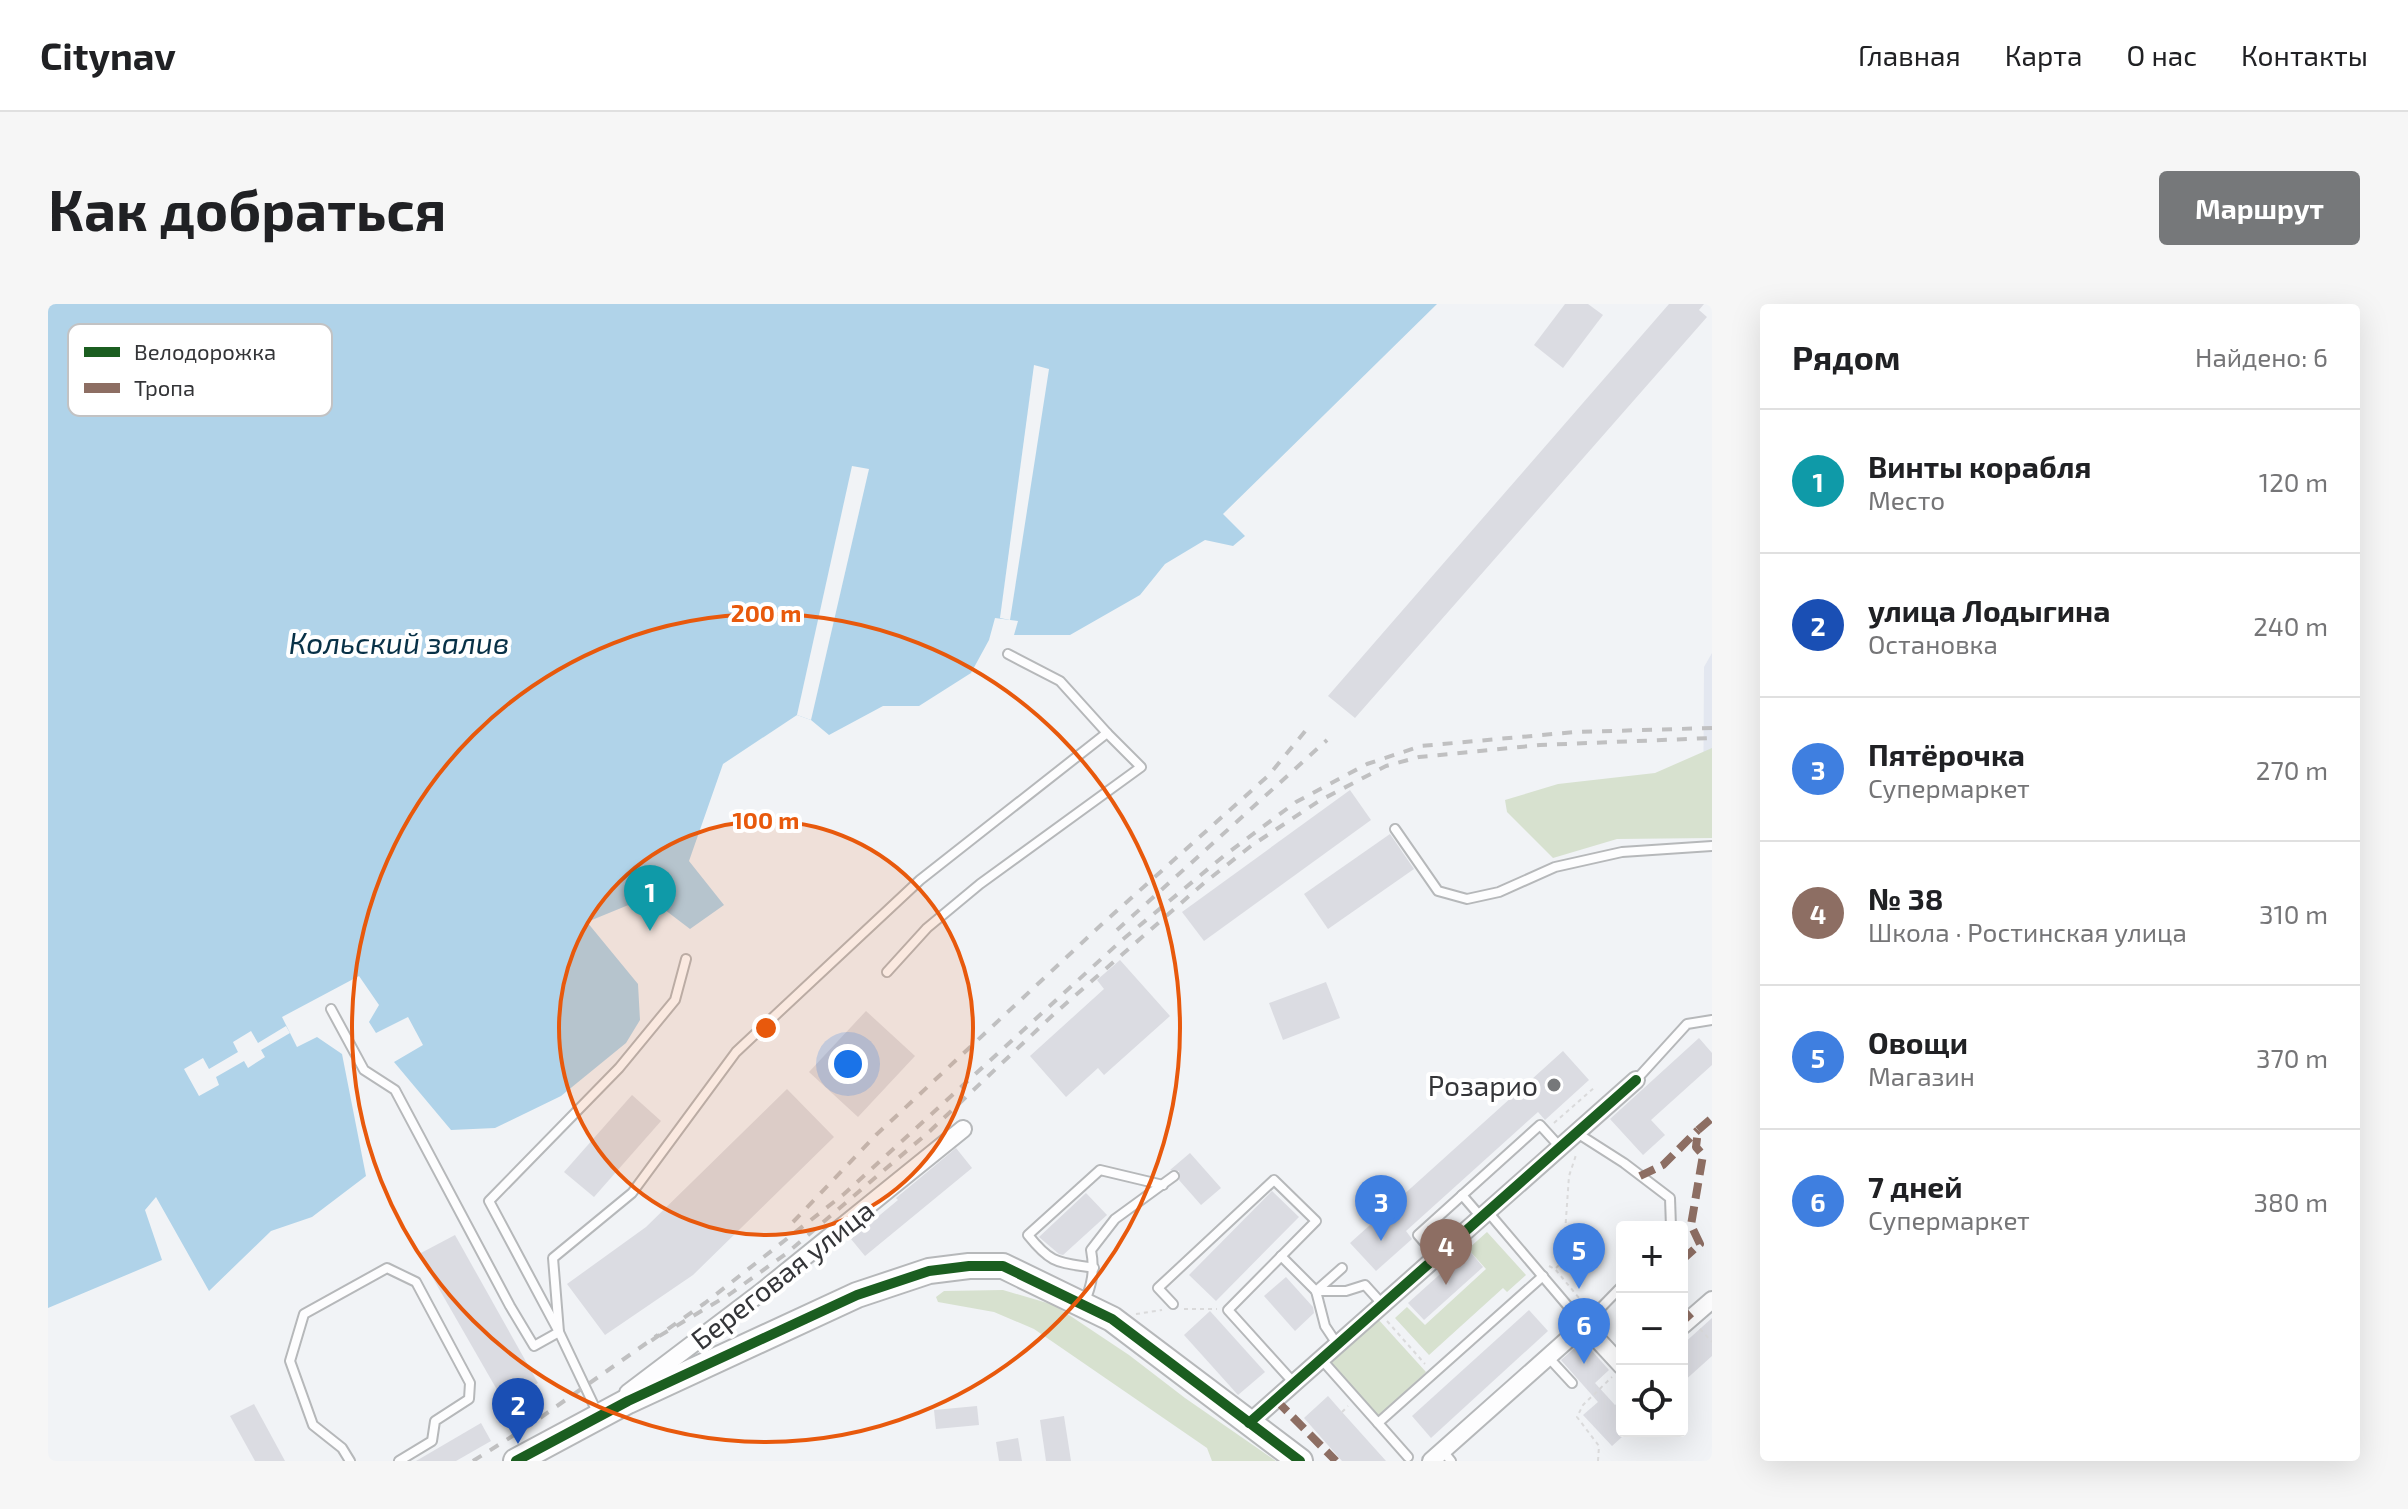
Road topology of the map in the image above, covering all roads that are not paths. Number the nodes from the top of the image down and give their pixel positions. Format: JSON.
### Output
{"nodes":[{"id":1,"x":1008,"y":654,"type":"dead end"},
{"id":2,"x":1107,"y":733,"type":"junction"},
{"id":3,"x":1395,"y":829,"type":"dead end"},
{"id":4,"x":1712,"y":846,"type":"edge"},
{"id":5,"x":686,"y":959,"type":"dead end"},
{"id":6,"x":887,"y":972,"type":"dead end"},
{"id":7,"x":331,"y":1009,"type":"dead end"},
{"id":8,"x":1712,"y":1020,"type":"edge"},
{"id":9,"x":1636,"y":1080,"type":"joint"},
{"id":10,"x":963,"y":1129,"type":"dead end"},
{"id":11,"x":1577,"y":1133,"type":"junction"},
{"id":12,"x":1560,"y":1147,"type":"junction"},
{"id":13,"x":1174,"y":1176,"type":"dead end"},
{"id":14,"x":1163,"y":1185,"type":"junction"},
{"id":15,"x":1462,"y":1195,"type":"junction"},
{"id":16,"x":1485,"y":1214,"type":"junction"},
{"id":17,"x":1671,"y":1221,"type":"edge"},
{"id":18,"x":1281,"y":1256,"type":"junction"},
{"id":19,"x":1438,"y":1257,"type":"junction"},
{"id":20,"x":1094,"y":1268,"type":"junction"},
{"id":21,"x":1342,"y":1268,"type":"dead end"},
{"id":22,"x":1543,"y":1276,"type":"junction"},
{"id":23,"x":1316,"y":1291,"type":"junction"},
{"id":24,"x":1616,"y":1292,"type":"edge"},
{"id":25,"x":1712,"y":1300,"type":"edge"},
{"id":26,"x":1084,"y":1304,"type":"junction"},
{"id":27,"x":1177,"y":1306,"type":"road end"},
{"id":28,"x":1381,"y":1308,"type":"junction"},
{"id":29,"x":1688,"y":1322,"type":"edge"},
{"id":30,"x":1584,"y":1325,"type":"junction"},
{"id":31,"x":559,"y":1332,"type":"junction"},
{"id":32,"x":1338,"y":1346,"type":"junction"},
{"id":33,"x":1548,"y":1357,"type":"junction"},
{"id":34,"x":1322,"y":1360,"type":"junction"},
{"id":35,"x":1616,"y":1365,"type":"edge"},
{"id":36,"x":1572,"y":1383,"type":"dead end"},
{"id":37,"x":1294,"y":1384,"type":"junction"},
{"id":38,"x":599,"y":1417,"type":"junction"},
{"id":39,"x":1249,"y":1423,"type":"junction"},
{"id":40,"x":1378,"y":1423,"type":"junction"},
{"id":41,"x":530,"y":1457,"type":"edge"},
{"id":42,"x":1408,"y":1457,"type":"dead end"},
{"id":43,"x":1442,"y":1458,"type":"edge"},
{"id":44,"x":350,"y":1461,"type":"edge"},
{"id":45,"x":399,"y":1461,"type":"edge"},
{"id":46,"x":1300,"y":1461,"type":"edge"}],
"edges":[{"from":1,"to":2,"type":"lane"},
{"from":2,"to":6,"type":"lane"},
{"from":2,"to":31,"type":"lane"},
{"from":3,"to":4,"type":"lane"},
{"from":5,"to":31,"type":"lane"},
{"from":7,"to":31,"type":"lane"},
{"from":8,"to":9,"type":"lane"},
{"from":9,"to":11,"type":"street"},
{"from":10,"to":38,"type":"street","name":"Береговая улица"},
{"from":11,"to":12,"type":"street"},
{"from":11,"to":17,"type":"lane"},
{"from":12,"to":15,"type":"lane"},
{"from":12,"to":16,"type":"street"},
{"from":13,"to":14,"type":"lane"},
{"from":14,"to":20,"type":"lane"},
{"from":14,"to":20,"type":"lane"},
{"from":15,"to":16,"type":"lane"},
{"from":15,"to":19,"type":"lane"},
{"from":16,"to":19,"type":"street"},
{"from":16,"to":22,"type":"lane"},
{"from":18,"to":23,"type":"lane"},
{"from":18,"to":27,"type":"lane"},
{"from":18,"to":37,"type":"lane"},
{"from":19,"to":28,"type":"street"},
{"from":20,"to":26,"type":"lane"},
{"from":21,"to":23,"type":"lane"},
{"from":22,"to":30,"type":"lane"},
{"from":22,"to":40,"type":"lane"},
{"from":23,"to":28,"type":"lane"},
{"from":23,"to":32,"type":"lane"},
{"from":24,"to":30,"type":"lane"},
{"from":25,"to":29,"type":"street"},
{"from":26,"to":38,"type":"street"},
{"from":26,"to":39,"type":"street"},
{"from":28,"to":32,"type":"street"},
{"from":30,"to":33,"type":"street"},
{"from":30,"to":35,"type":"street"},
{"from":31,"to":38,"type":"lane"},
{"from":32,"to":34,"type":"street"},
{"from":33,"to":36,"type":"lane"},
{"from":33,"to":43,"type":"street"},
{"from":34,"to":37,"type":"street"},
{"from":34,"to":40,"type":"lane"},
{"from":37,"to":39,"type":"street"},
{"from":38,"to":41,"type":"street"},
{"from":39,"to":46,"type":"street"},
{"from":40,"to":42,"type":"lane"},
{"from":44,"to":45,"type":"lane"}]}
